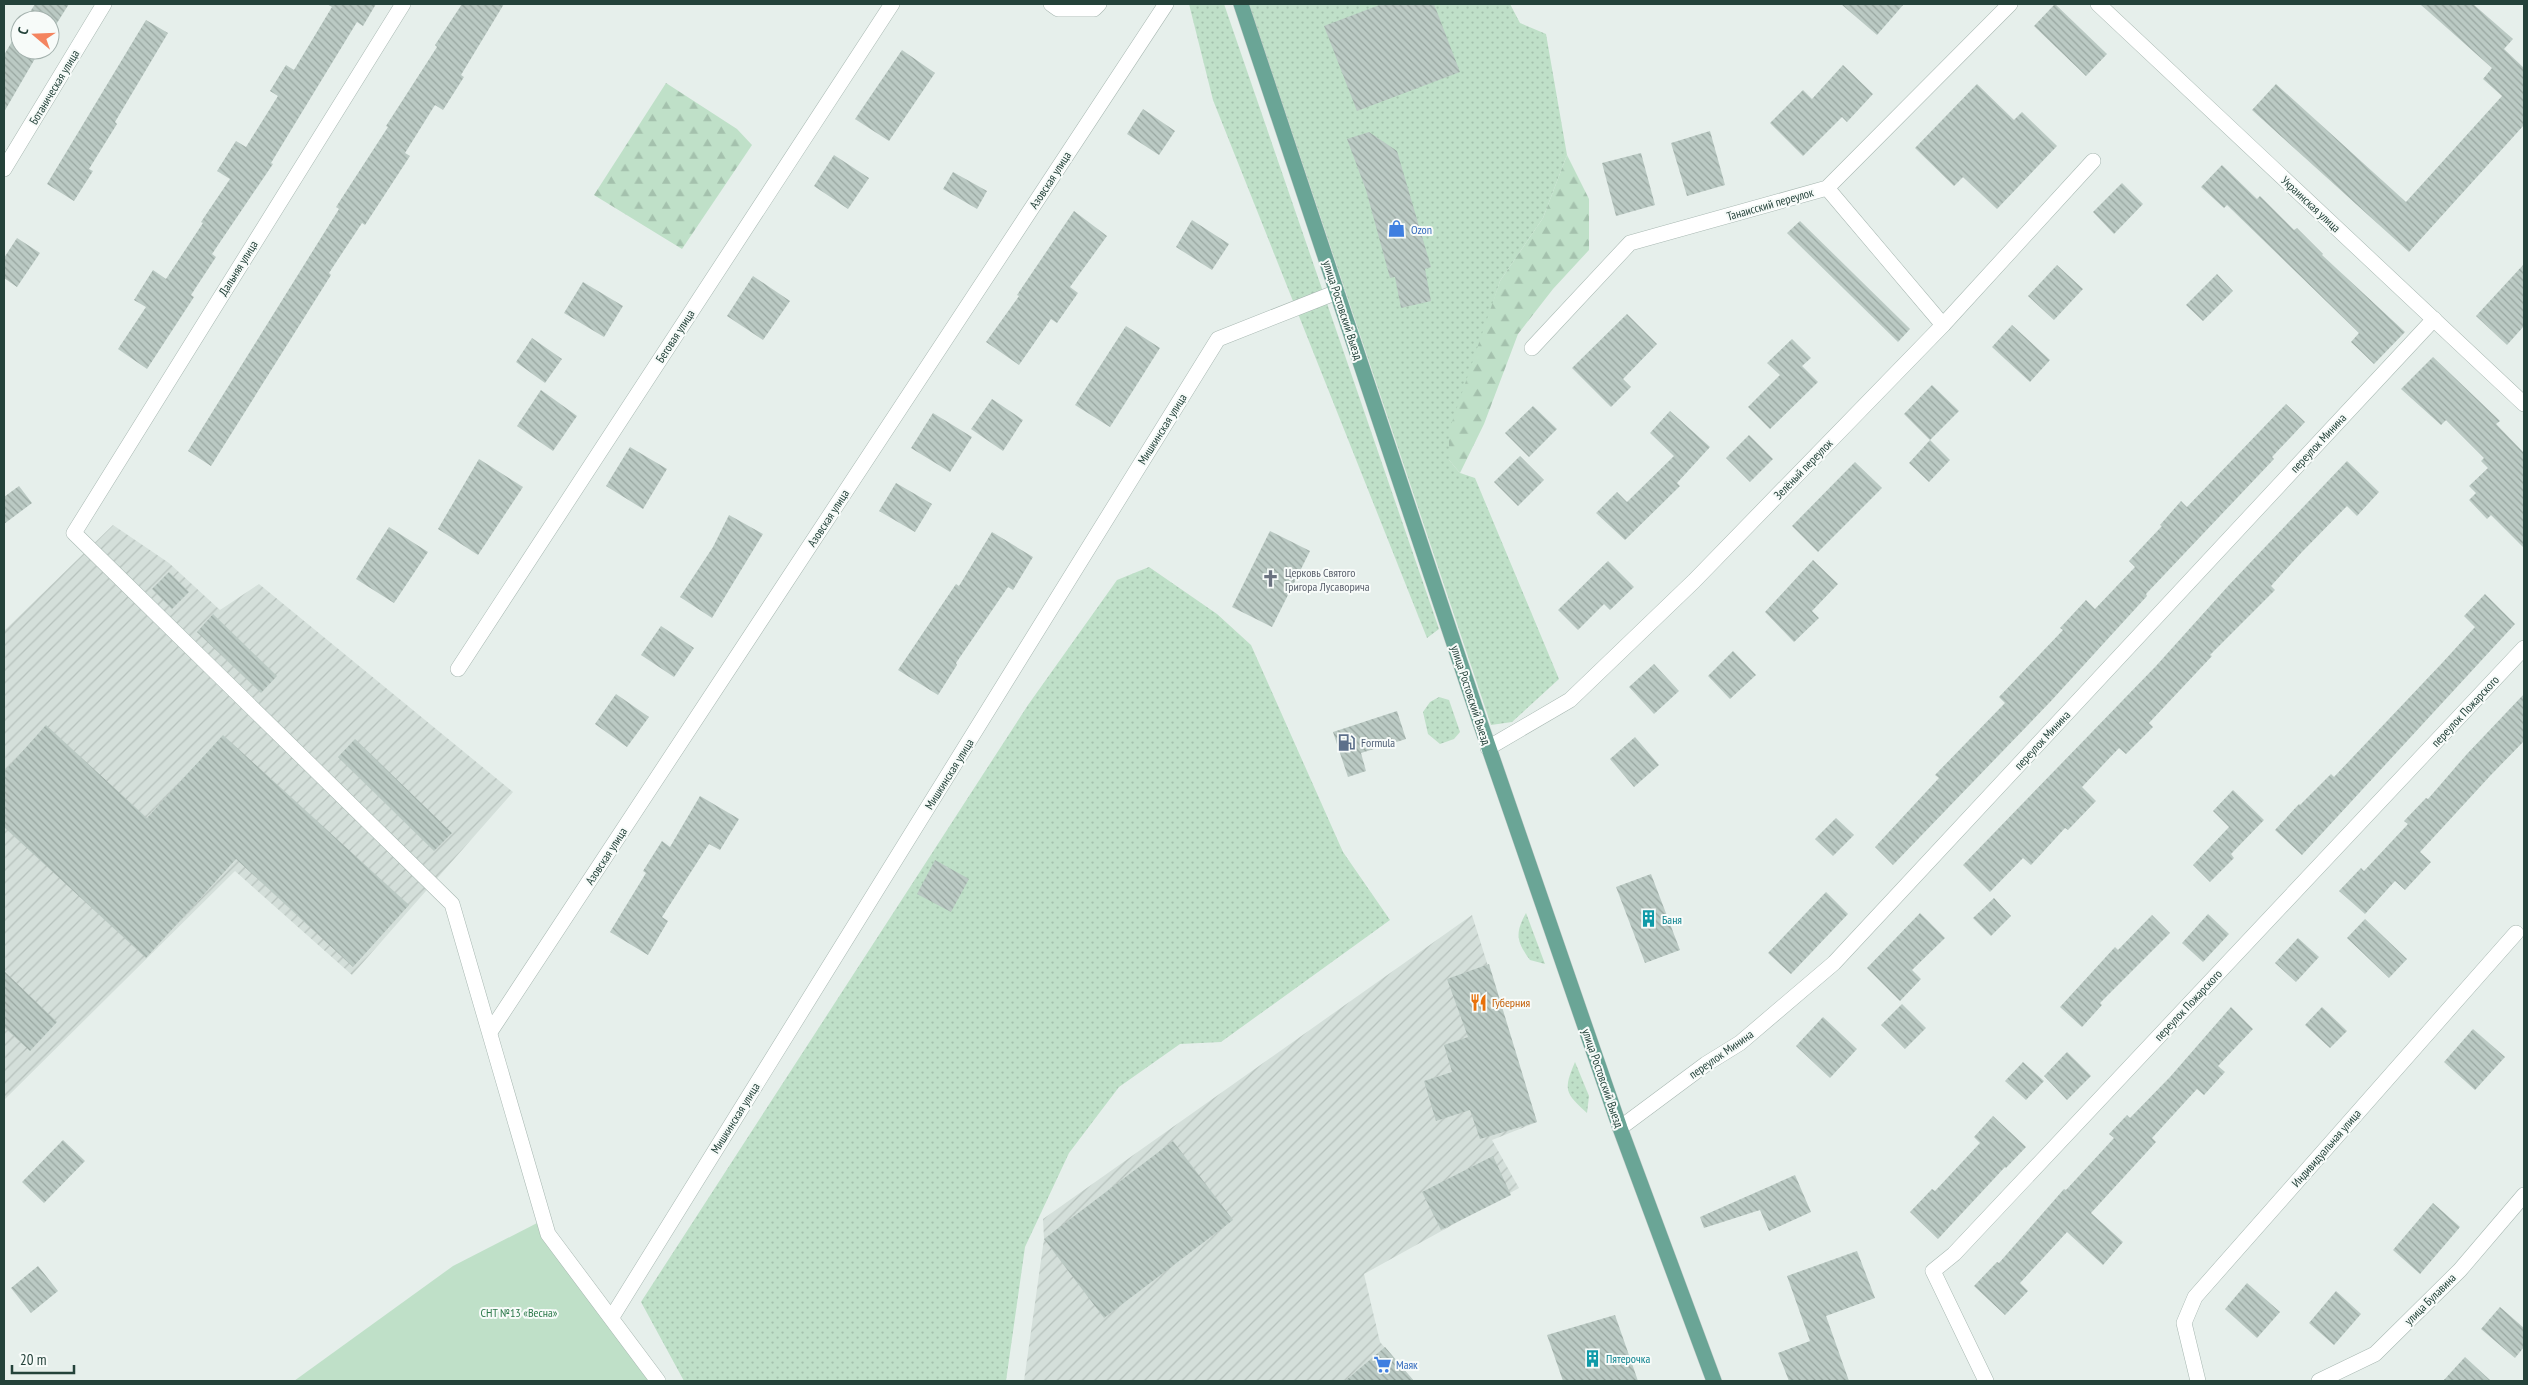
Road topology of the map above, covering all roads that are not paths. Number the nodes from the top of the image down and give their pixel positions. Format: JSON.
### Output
{"nodes":[{"id":1,"x":104,"y":4,"type":"edge"},
{"id":2,"x":402,"y":4,"type":"edge"},
{"id":3,"x":892,"y":4,"type":"edge"},
{"id":4,"x":1051,"y":4,"type":"edge"},
{"id":5,"x":1099,"y":4,"type":"edge"},
{"id":6,"x":1166,"y":4,"type":"edge"},
{"id":7,"x":1242,"y":4,"type":"edge"},
{"id":8,"x":2010,"y":4,"type":"edge"},
{"id":9,"x":2098,"y":4,"type":"edge"},
{"id":10,"x":2092,"y":161,"type":"dead end"},
{"id":11,"x":4,"y":169,"type":"edge"},
{"id":12,"x":1827,"y":188,"type":"junction"},
{"id":13,"x":1337,"y":292,"type":"junction"},
{"id":14,"x":2434,"y":319,"type":"junction"},
{"id":15,"x":1943,"y":325,"type":"junction"},
{"id":16,"x":1532,"y":348,"type":"dead end"},
{"id":17,"x":2524,"y":404,"type":"edge"},
{"id":18,"x":2524,"y":648,"type":"edge"},
{"id":19,"x":458,"y":669,"type":"dead end"},
{"id":20,"x":1488,"y":748,"type":"junction"},
{"id":21,"x":2516,"y":934,"type":"dead end"},
{"id":22,"x":490,"y":1032,"type":"junction"},
{"id":23,"x":1620,"y":1128,"type":"junction"},
{"id":24,"x":2524,"y":1195,"type":"edge"},
{"id":25,"x":612,"y":1317,"type":"junction"},
{"id":26,"x":658,"y":1381,"type":"edge"},
{"id":27,"x":1714,"y":1381,"type":"edge"},
{"id":28,"x":1986,"y":1381,"type":"edge"},
{"id":29,"x":2198,"y":1381,"type":"edge"},
{"id":30,"x":2318,"y":1381,"type":"edge"}],
"edges":[{"from":1,"to":11,"type":"street","name":"Ботаническая улица"},
{"from":2,"to":22,"type":"street","name":"Дальняя улица"},
{"from":3,"to":19,"type":"street","name":"Беговая улица"},
{"from":4,"to":5,"type":"street"},
{"from":6,"to":22,"type":"street","name":"Азовская улица"},
{"from":7,"to":13,"type":"main road","name":"улица Ростовский Выезд"},
{"from":8,"to":12,"type":"street","name":"Танаисский переулок"},
{"from":9,"to":14,"type":"street","name":"Украинская улица"},
{"from":10,"to":15,"type":"street","name":"Зелёный переулок"},
{"from":12,"to":15,"type":"street"},
{"from":12,"to":16,"type":"street","name":"Танаисский переулок"},
{"from":13,"to":20,"type":"main road","name":"улица Ростовский Выезд"},
{"from":13,"to":25,"type":"street","name":"Мишкинская улица"},
{"from":14,"to":17,"type":"street","name":"Украинская улица"},
{"from":14,"to":23,"type":"street","name":"переулок Минина"},
{"from":15,"to":20,"type":"street","name":"Зелёный переулок"},
{"from":18,"to":28,"type":"street","name":"переулок Пожарского"},
{"from":20,"to":23,"type":"main road","name":"улица Ростовский Выезд"},
{"from":21,"to":29,"type":"street","name":"Индивидуальная улица"},
{"from":22,"to":25,"type":"street"},
{"from":23,"to":27,"type":"main road","name":"улица Ростовский Выезд"},
{"from":24,"to":30,"type":"street","name":"улица Булавина"},
{"from":25,"to":26,"type":"street"}]}
